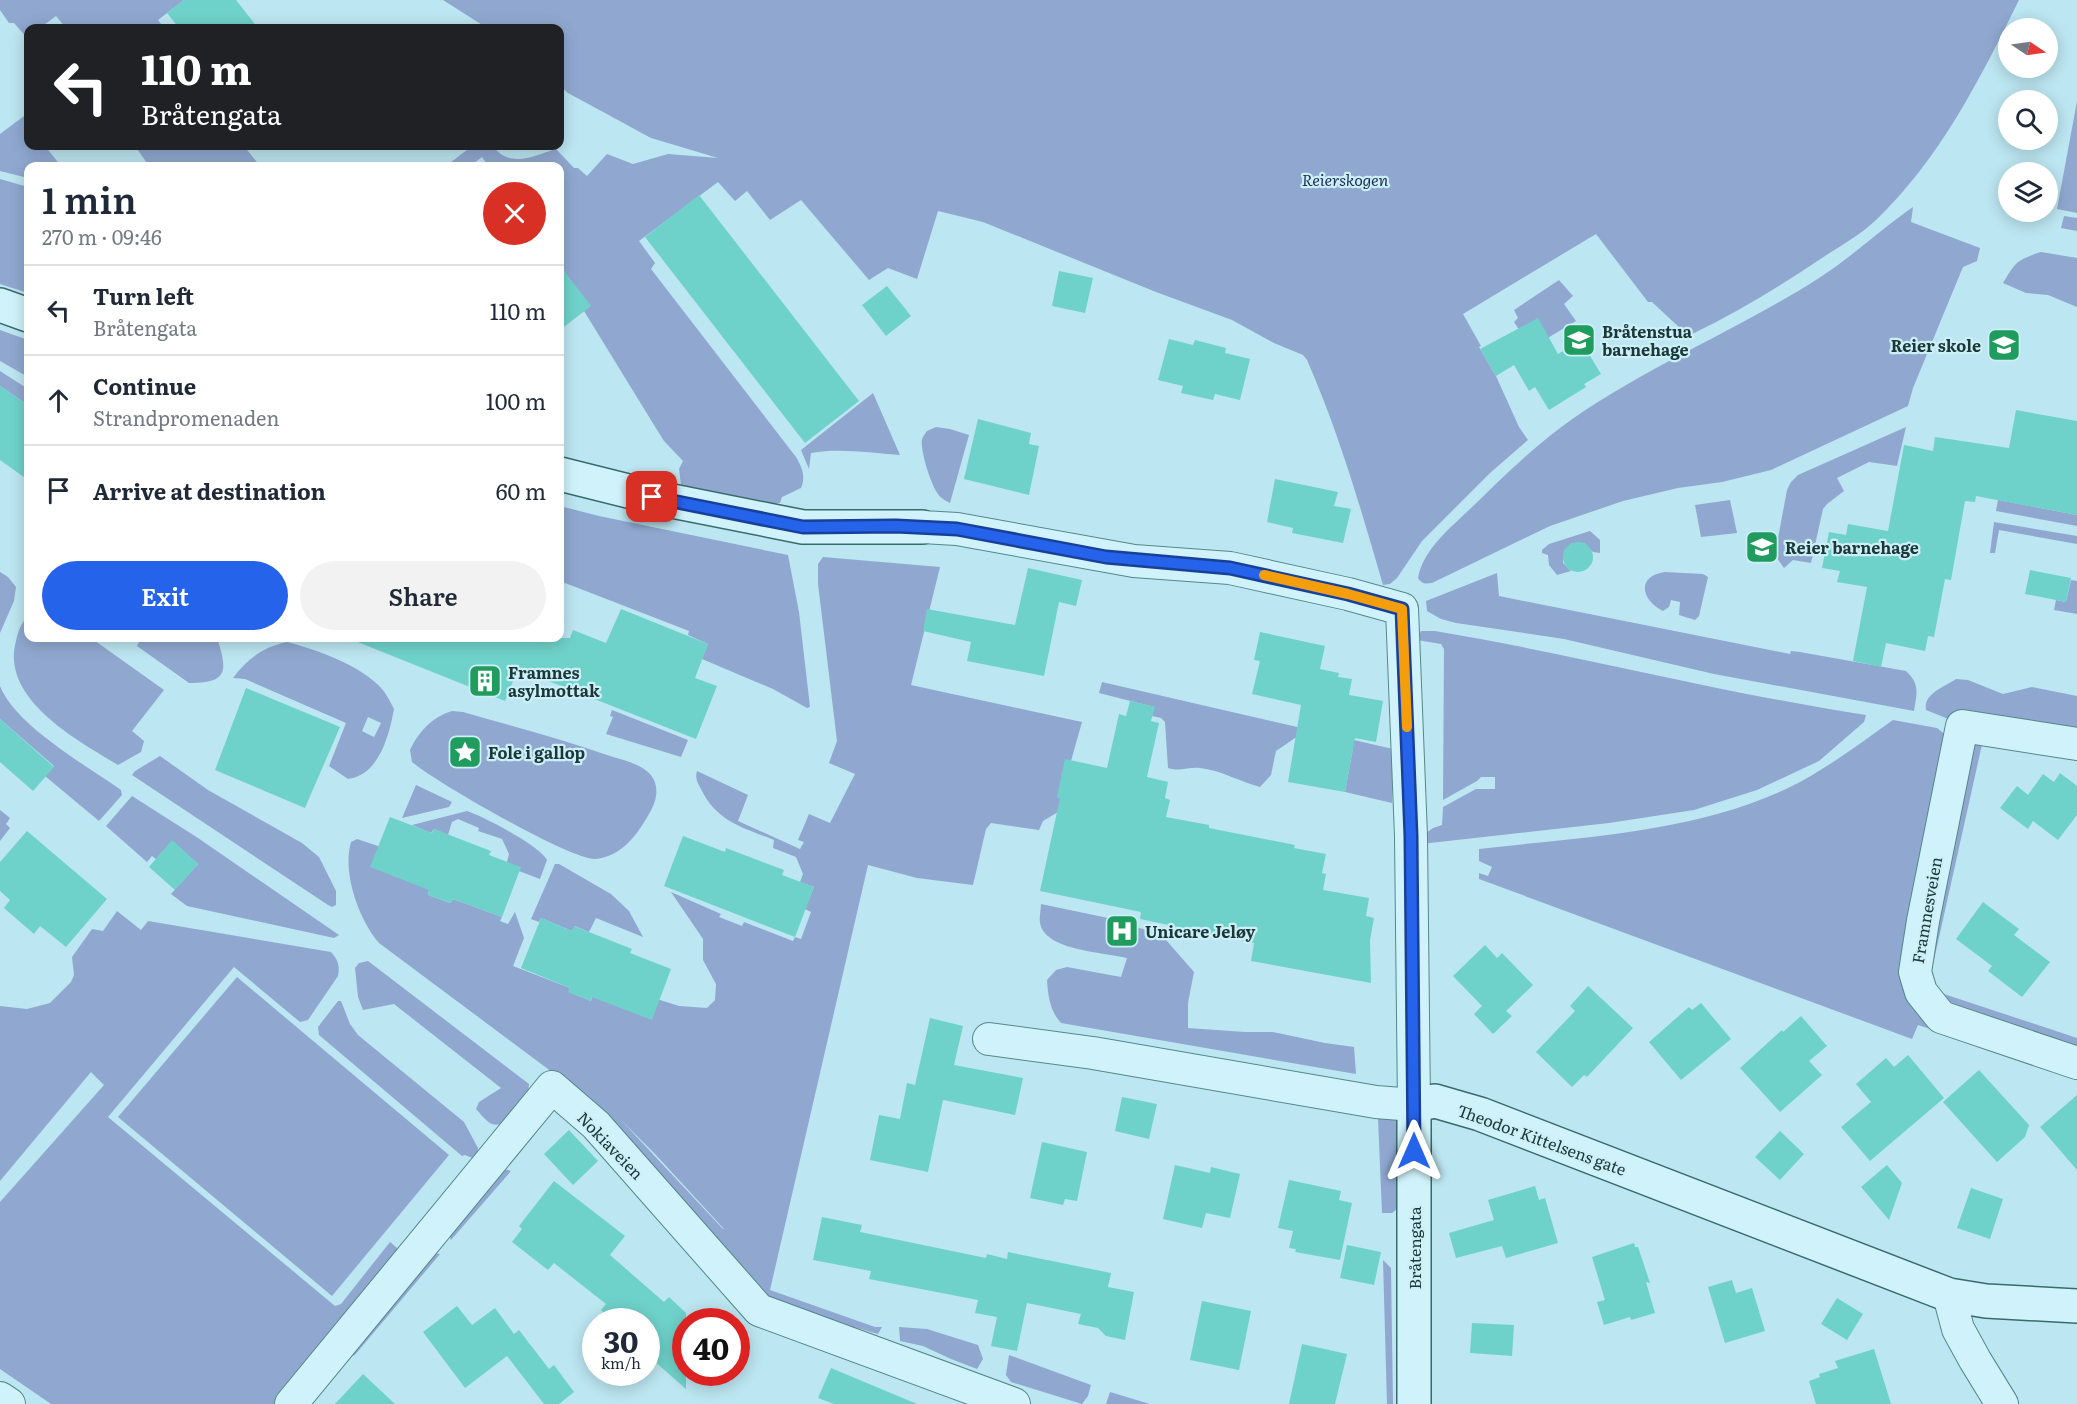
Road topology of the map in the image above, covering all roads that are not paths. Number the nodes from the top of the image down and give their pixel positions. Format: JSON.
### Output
{"nodes":[{"id":1,"x":0,"y":305,"type":"edge"},
{"id":2,"x":24,"y":314,"type":"edge"},
{"id":3,"x":564,"y":475,"type":"edge"},
{"id":4,"x":922,"y":527,"type":"joint"},
{"id":5,"x":2077,"y":744,"type":"edge"},
{"id":6,"x":989,"y":1039,"type":"dead end"},
{"id":7,"x":2077,"y":1063,"type":"edge"},
{"id":8,"x":1414,"y":1105,"type":"junction"},
{"id":9,"x":1949,"y":1295,"type":"junction"},
{"id":10,"x":2077,"y":1306,"type":"edge"},
{"id":11,"x":0,"y":1398,"type":"edge"},
{"id":12,"x":9,"y":1404,"type":"edge"},
{"id":13,"x":291,"y":1404,"type":"edge"},
{"id":14,"x":1014,"y":1404,"type":"edge"},
{"id":15,"x":1414,"y":1404,"type":"edge"},
{"id":16,"x":2002,"y":1404,"type":"edge"}],
"edges":[{"from":1,"to":2,"type":"street"},
{"from":3,"to":4,"type":"street"},
{"from":4,"to":8,"type":"street","name":"Bråtengata"},
{"from":5,"to":7,"type":"street","name":"Framnesveien"},
{"from":6,"to":8,"type":"street","name":"Theodor Kittelsens gate"},
{"from":8,"to":9,"type":"street","name":"Theodor Kittelsens gate"},
{"from":8,"to":15,"type":"street","name":"Bråtengata"},
{"from":9,"to":10,"type":"street","name":"Theodor Kittelsens gate"},
{"from":9,"to":16,"type":"street"},
{"from":11,"to":12,"type":"street"},
{"from":13,"to":14,"type":"street","name":"Nokiaveien"}]}
